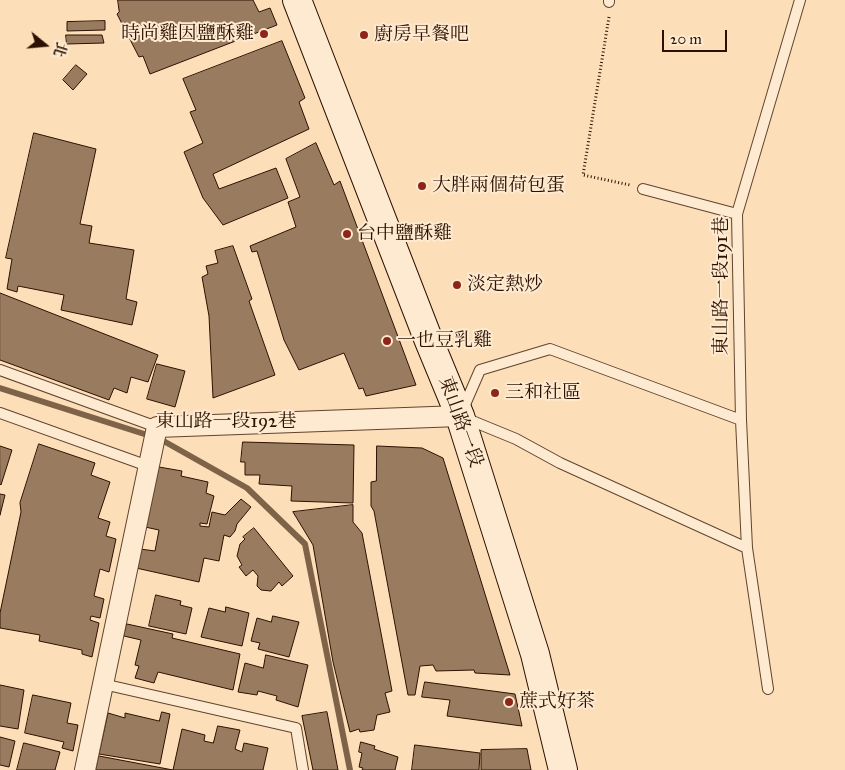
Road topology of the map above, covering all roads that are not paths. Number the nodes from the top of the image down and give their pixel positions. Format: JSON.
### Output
{"nodes":[{"id":1,"x":297,"y":0,"type":"edge"},
{"id":2,"x":800,"y":0,"type":"edge"},
{"id":3,"x":644,"y":189,"type":"road end"},
{"id":4,"x":737,"y":214,"type":"junction"},
{"id":5,"x":0,"y":370,"type":"edge"},
{"id":6,"x":0,"y":413,"type":"edge"},
{"id":7,"x":460,"y":416,"type":"junction"},
{"id":8,"x":742,"y":420,"type":"junction"},
{"id":9,"x":156,"y":427,"type":"junction"},
{"id":10,"x":148,"y":466,"type":"junction"},
{"id":11,"x":747,"y":548,"type":"junction"},
{"id":12,"x":103,"y":684,"type":"junction"},
{"id":13,"x":768,"y":689,"type":"dead end"},
{"id":14,"x":85,"y":770,"type":"edge"},
{"id":15,"x":303,"y":770,"type":"edge"},
{"id":16,"x":563,"y":770,"type":"edge"}],
"edges":[{"from":1,"to":7,"type":"main road","name":"東山路一段"},
{"from":2,"to":4,"type":"lane","name":"東山路一段191巷"},
{"from":3,"to":4,"type":"lane"},
{"from":4,"to":8,"type":"lane","name":"東山路一段191巷"},
{"from":5,"to":9,"type":"lane","name":"東山路一段192巷"},
{"from":6,"to":10,"type":"lane"},
{"from":7,"to":8,"type":"lane"},
{"from":7,"to":9,"type":"street","name":"東山路一段192巷"},
{"from":7,"to":11,"type":"lane"},
{"from":7,"to":16,"type":"main road","name":"東山路一段"},
{"from":8,"to":11,"type":"lane","name":"東山路一段191巷"},
{"from":9,"to":10,"type":"street"},
{"from":10,"to":12,"type":"street"},
{"from":11,"to":13,"type":"lane","name":"東山路一段191巷"},
{"from":12,"to":14,"type":"street"},
{"from":12,"to":15,"type":"lane"}]}
